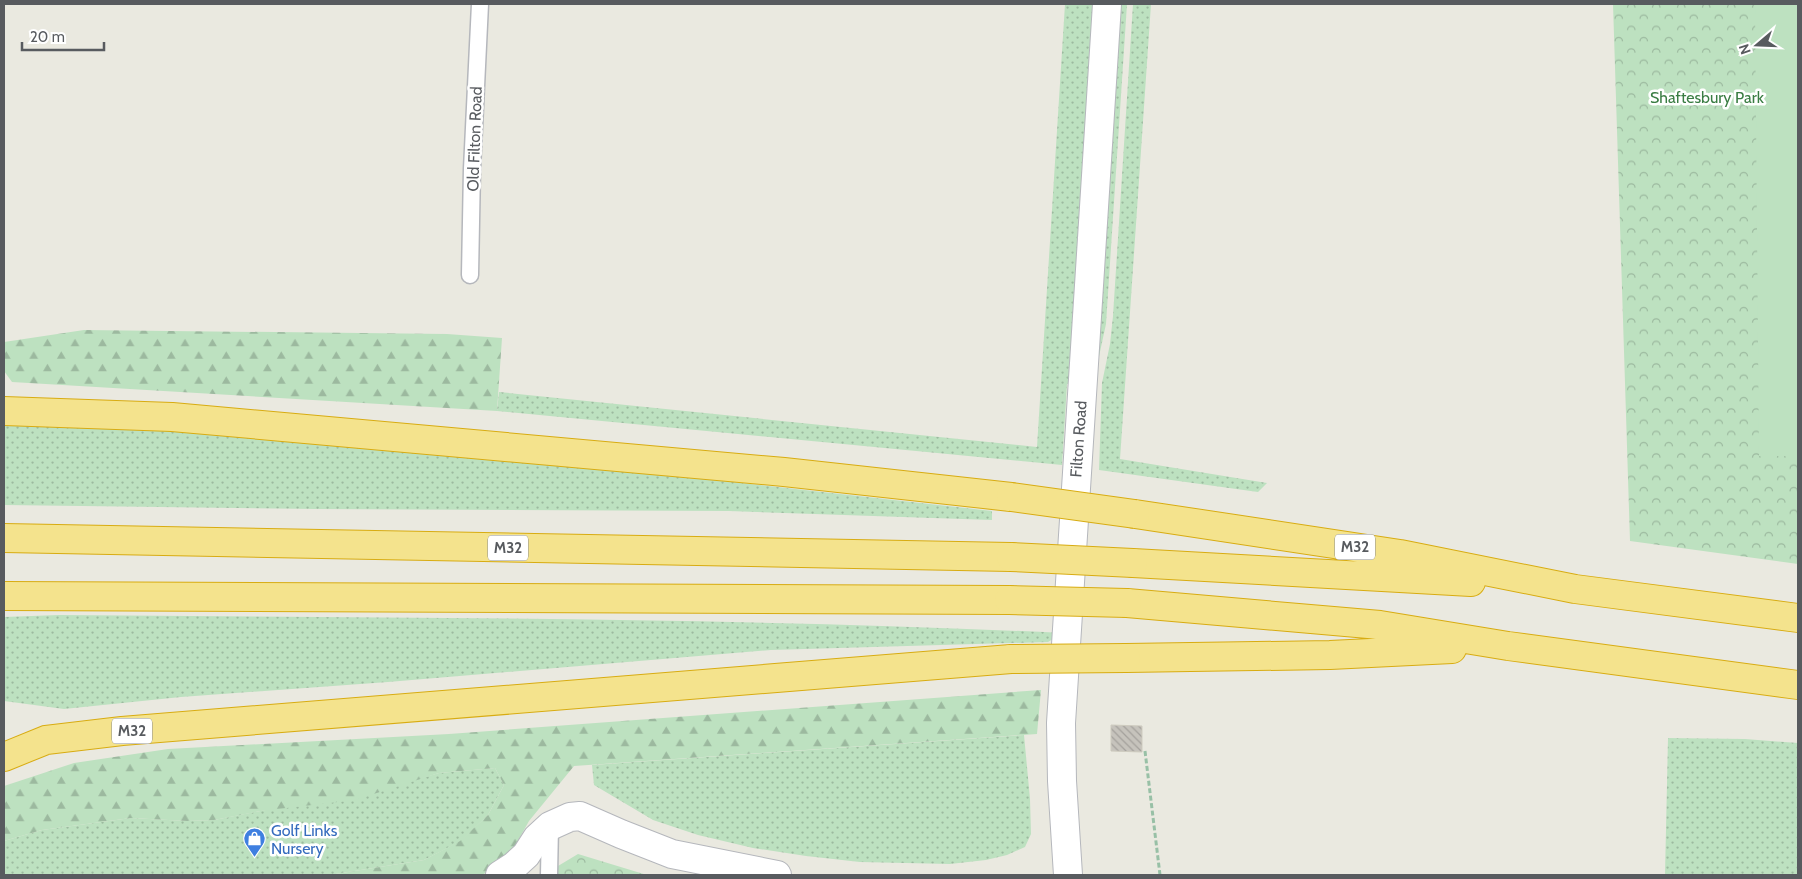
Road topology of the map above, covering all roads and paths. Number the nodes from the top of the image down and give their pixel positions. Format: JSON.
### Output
{"nodes":[{"id":1,"x":480,"y":4,"type":"edge"},
{"id":2,"x":1107,"y":4,"type":"edge"},
{"id":3,"x":470,"y":275,"type":"dead end"},
{"id":4,"x":4,"y":411,"type":"edge"},
{"id":5,"x":4,"y":538,"type":"edge"},
{"id":6,"x":1575,"y":588,"type":"junction"},
{"id":7,"x":4,"y":596,"type":"edge"},
{"id":8,"x":1798,"y":618,"type":"edge"},
{"id":9,"x":1508,"y":646,"type":"junction"},
{"id":10,"x":1798,"y":685,"type":"edge"},
{"id":11,"x":1145,"y":751,"type":"dead end"},
{"id":12,"x":4,"y":757,"type":"edge"},
{"id":13,"x":550,"y":826,"type":"junction"},
{"id":14,"x":500,"y":875,"type":"edge"},
{"id":15,"x":549,"y":875,"type":"edge"},
{"id":16,"x":777,"y":875,"type":"edge"},
{"id":17,"x":1068,"y":875,"type":"edge"},
{"id":18,"x":1160,"y":875,"type":"edge"}],
"edges":[{"from":1,"to":3,"type":"lane","name":"Old Filton Road"},
{"from":2,"to":17,"type":"street","name":"Filton Road"},
{"from":4,"to":6,"type":"highway","number":"M32","bridge":true},
{"from":5,"to":6,"type":"highway","number":"M32","bridge":true},
{"from":6,"to":8,"type":"highway","number":"M32"},
{"from":7,"to":9,"type":"highway","number":"M32","bridge":true},
{"from":9,"to":10,"type":"highway","number":"M32"},
{"from":9,"to":12,"type":"highway","number":"M32","bridge":true},
{"from":11,"to":18,"type":"path"},
{"from":13,"to":14,"type":"street"},
{"from":13,"to":15,"type":"lane"},
{"from":13,"to":16,"type":"street"}]}
